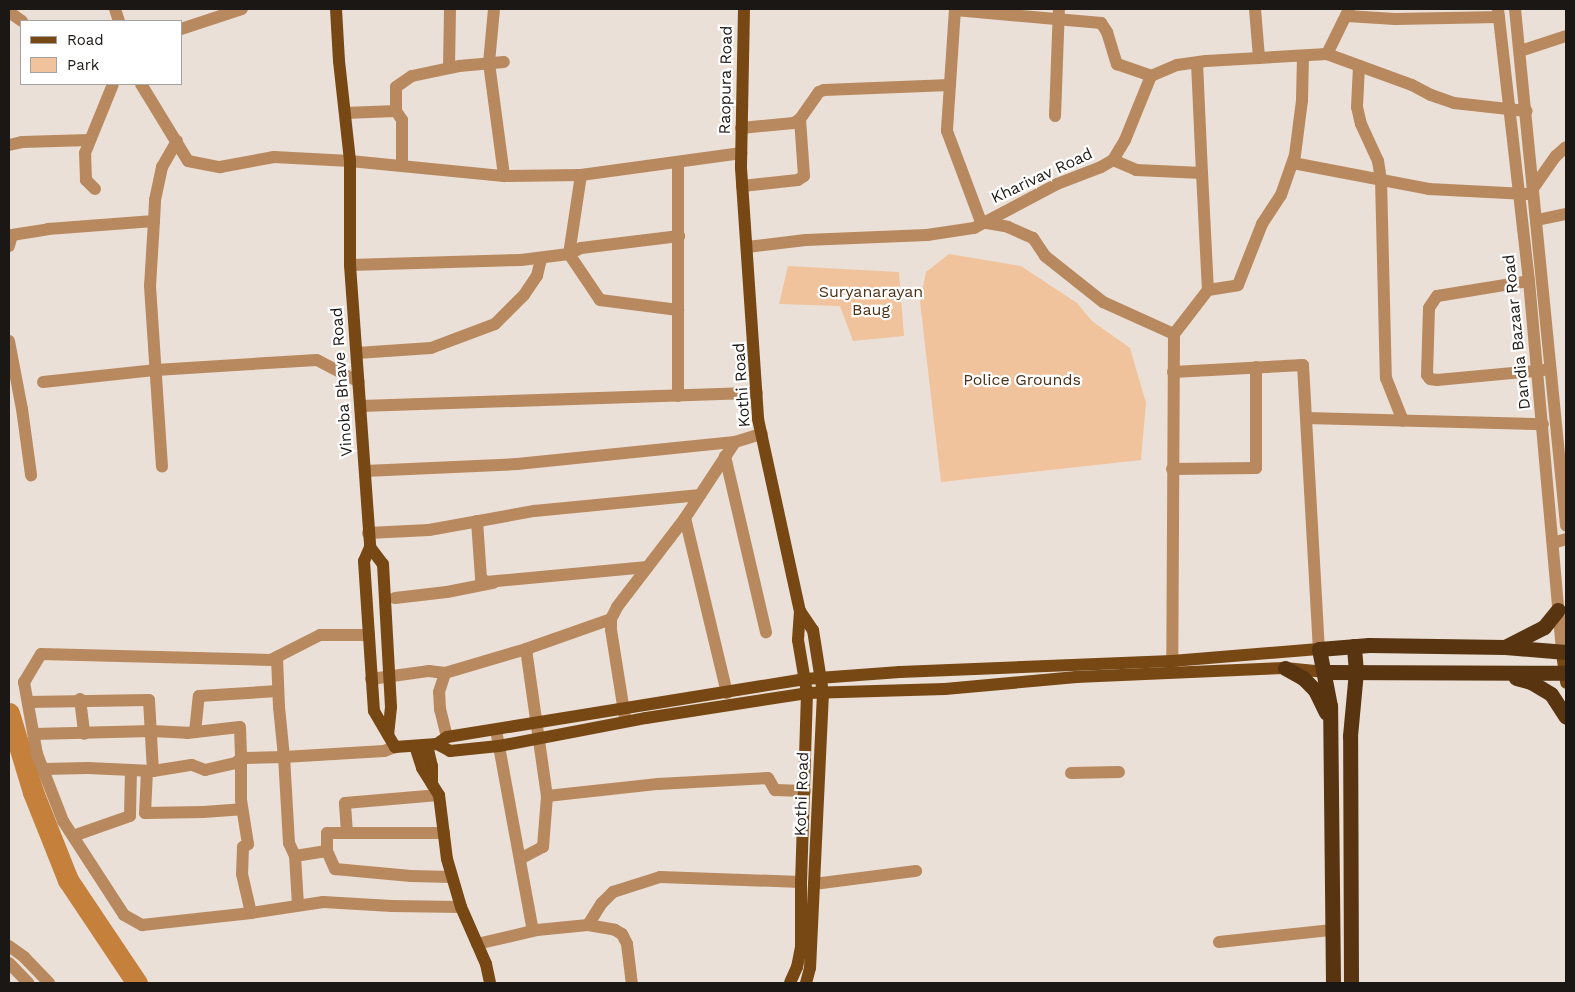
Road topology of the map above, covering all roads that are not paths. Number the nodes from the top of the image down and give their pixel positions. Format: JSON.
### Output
{"nodes":[{"id":1,"x":242,"y":9,"type":"edge"},
{"id":2,"x":336,"y":9,"type":"edge"},
{"id":3,"x":450,"y":9,"type":"edge"},
{"id":4,"x":494,"y":9,"type":"edge"},
{"id":5,"x":744,"y":9,"type":"edge"},
{"id":6,"x":955,"y":9,"type":"edge"},
{"id":7,"x":1255,"y":9,"type":"edge"},
{"id":8,"x":1515,"y":9,"type":"edge"},
{"id":9,"x":9,"y":12,"type":"edge"},
{"id":10,"x":1348,"y":12,"type":"edge"},
{"id":11,"x":1499,"y":13,"type":"edge"},
{"id":12,"x":1059,"y":14,"type":"edge"},
{"id":13,"x":21,"y":20,"type":"edge"},
{"id":14,"x":182,"y":30,"type":"edge"},
{"id":15,"x":1565,"y":40,"type":"edge"},
{"id":16,"x":1520,"y":51,"type":"junction"},
{"id":17,"x":1327,"y":54,"type":"junction"},
{"id":18,"x":1303,"y":56,"type":"junction"},
{"id":19,"x":1259,"y":58,"type":"junction"},
{"id":20,"x":504,"y":62,"type":"dead end"},
{"id":21,"x":489,"y":63,"type":"junction"},
{"id":22,"x":1197,"y":63,"type":"junction"},
{"id":23,"x":1359,"y":66,"type":"junction"},
{"id":24,"x":449,"y":68,"type":"junction"},
{"id":25,"x":1151,"y":76,"type":"junction"},
{"id":26,"x":113,"y":85,"type":"edge"},
{"id":27,"x":142,"y":85,"type":"edge"},
{"id":28,"x":950,"y":85,"type":"junction"},
{"id":29,"x":396,"y":111,"type":"junction"},
{"id":30,"x":1510,"y":111,"type":"junction"},
{"id":31,"x":1527,"y":111,"type":"junction"},
{"id":32,"x":345,"y":113,"type":"junction"},
{"id":33,"x":1055,"y":116,"type":"dead end"},
{"id":34,"x":800,"y":120,"type":"junction"},
{"id":35,"x":741,"y":128,"type":"junction"},
{"id":36,"x":89,"y":140,"type":"junction"},
{"id":37,"x":177,"y":141,"type":"junction"},
{"id":38,"x":9,"y":145,"type":"edge"},
{"id":39,"x":1566,"y":147,"type":"edge"},
{"id":40,"x":741,"y":153,"type":"junction"},
{"id":41,"x":1113,"y":160,"type":"junction"},
{"id":42,"x":350,"y":161,"type":"junction"},
{"id":43,"x":678,"y":162,"type":"junction"},
{"id":44,"x":1293,"y":163,"type":"junction"},
{"id":45,"x":402,"y":166,"type":"junction"},
{"id":46,"x":1202,"y":173,"type":"junction"},
{"id":47,"x":580,"y":175,"type":"junction"},
{"id":48,"x":504,"y":176,"type":"junction"},
{"id":49,"x":1381,"y":179,"type":"junction"},
{"id":50,"x":742,"y":186,"type":"junction"},
{"id":51,"x":95,"y":189,"type":"dead end"},
{"id":52,"x":1535,"y":191,"type":"junction"},
{"id":53,"x":1519,"y":194,"type":"junction"},
{"id":54,"x":1566,"y":214,"type":"edge"},
{"id":55,"x":1537,"y":220,"type":"junction"},
{"id":56,"x":154,"y":221,"type":"junction"},
{"id":57,"x":981,"y":222,"type":"junction"},
{"id":58,"x":679,"y":236,"type":"junction"},
{"id":59,"x":9,"y":246,"type":"edge"},
{"id":60,"x":747,"y":247,"type":"junction"},
{"id":61,"x":569,"y":254,"type":"junction"},
{"id":62,"x":541,"y":258,"type":"junction"},
{"id":63,"x":350,"y":265,"type":"junction"},
{"id":64,"x":1529,"y":281,"type":"junction"},
{"id":65,"x":1208,"y":290,"type":"junction"},
{"id":66,"x":678,"y":310,"type":"junction"},
{"id":67,"x":1174,"y":334,"type":"junction"},
{"id":68,"x":9,"y":341,"type":"edge"},
{"id":69,"x":357,"y":353,"type":"junction"},
{"id":70,"x":1256,"y":367,"type":"junction"},
{"id":71,"x":1551,"y":369,"type":"junction"},
{"id":72,"x":156,"y":370,"type":"junction"},
{"id":73,"x":1538,"y":371,"type":"junction"},
{"id":74,"x":1173,"y":372,"type":"junction"},
{"id":75,"x":43,"y":382,"type":"dead end"},
{"id":76,"x":359,"y":382,"type":"junction"},
{"id":77,"x":757,"y":394,"type":"junction"},
{"id":78,"x":678,"y":396,"type":"junction"},
{"id":79,"x":361,"y":406,"type":"junction"},
{"id":80,"x":1306,"y":418,"type":"junction"},
{"id":81,"x":1403,"y":421,"type":"junction"},
{"id":82,"x":1543,"y":424,"type":"junction"},
{"id":83,"x":762,"y":434,"type":"junction"},
{"id":84,"x":735,"y":442,"type":"junction"},
{"id":85,"x":725,"y":456,"type":"junction"},
{"id":86,"x":162,"y":466,"type":"dead end"},
{"id":87,"x":1172,"y":469,"type":"junction"},
{"id":88,"x":365,"y":472,"type":"junction"},
{"id":89,"x":31,"y":475,"type":"dead end"},
{"id":90,"x":700,"y":495,"type":"junction"},
{"id":91,"x":685,"y":518,"type":"junction"},
{"id":92,"x":477,"y":521,"type":"junction"},
{"id":93,"x":1566,"y":525,"type":"edge"},
{"id":94,"x":368,"y":533,"type":"junction"},
{"id":95,"x":1566,"y":539,"type":"edge"},
{"id":96,"x":1553,"y":543,"type":"junction"},
{"id":97,"x":370,"y":546,"type":"junction"},
{"id":98,"x":647,"y":567,"type":"junction"},
{"id":99,"x":495,"y":583,"type":"junction"},
{"id":100,"x":395,"y":598,"type":"dead end"},
{"id":101,"x":1558,"y":610,"type":"junction"},
{"id":102,"x":800,"y":611,"type":"junction"},
{"id":103,"x":611,"y":619,"type":"junction"},
{"id":104,"x":766,"y":632,"type":"dead end"},
{"id":105,"x":369,"y":635,"type":"junction"},
{"id":106,"x":1354,"y":646,"type":"junction"},
{"id":107,"x":1505,"y":647,"type":"junction"},
{"id":108,"x":526,"y":649,"type":"junction"},
{"id":109,"x":1319,"y":649,"type":"junction"},
{"id":110,"x":1564,"y":652,"type":"edge"},
{"id":111,"x":277,"y":657,"type":"junction"},
{"id":112,"x":1172,"y":667,"type":"junction"},
{"id":113,"x":1285,"y":668,"type":"junction"},
{"id":114,"x":1356,"y":671,"type":"junction"},
{"id":115,"x":1324,"y":672,"type":"junction"},
{"id":116,"x":445,"y":673,"type":"junction"},
{"id":117,"x":1496,"y":673,"type":"junction"},
{"id":118,"x":390,"y":676,"type":"junction"},
{"id":119,"x":1565,"y":676,"type":"edge"},
{"id":120,"x":822,"y":677,"type":"junction"},
{"id":121,"x":371,"y":679,"type":"junction"},
{"id":122,"x":805,"y":679,"type":"junction"},
{"id":123,"x":278,"y":691,"type":"junction"},
{"id":124,"x":727,"y":693,"type":"junction"},
{"id":125,"x":807,"y":693,"type":"junction"},
{"id":126,"x":823,"y":693,"type":"junction"},
{"id":127,"x":80,"y":700,"type":"junction"},
{"id":128,"x":28,"y":702,"type":"junction"},
{"id":129,"x":624,"y":709,"type":"junction"},
{"id":130,"x":1566,"y":717,"type":"edge"},
{"id":131,"x":626,"y":722,"type":"junction"},
{"id":132,"x":536,"y":724,"type":"junction"},
{"id":133,"x":496,"y":730,"type":"junction"},
{"id":134,"x":152,"y":731,"type":"junction"},
{"id":135,"x":1330,"y":731,"type":"junction"},
{"id":136,"x":195,"y":732,"type":"junction"},
{"id":137,"x":34,"y":734,"type":"junction"},
{"id":138,"x":84,"y":734,"type":"junction"},
{"id":139,"x":388,"y":734,"type":"junction"},
{"id":140,"x":538,"y":739,"type":"junction"},
{"id":141,"x":432,"y":743,"type":"junction"},
{"id":142,"x":499,"y":746,"type":"junction"},
{"id":143,"x":396,"y":747,"type":"junction"},
{"id":144,"x":284,"y":757,"type":"junction"},
{"id":145,"x":241,"y":758,"type":"junction"},
{"id":146,"x":43,"y":769,"type":"junction"},
{"id":147,"x":131,"y":770,"type":"junction"},
{"id":148,"x":150,"y":771,"type":"junction"},
{"id":149,"x":1118,"y":772,"type":"dead end"},
{"id":150,"x":1071,"y":773,"type":"dead end"},
{"id":151,"x":435,"y":789,"type":"junction"},
{"id":152,"x":805,"y":791,"type":"junction"},
{"id":153,"x":547,"y":796,"type":"junction"},
{"id":154,"x":242,"y":809,"type":"junction"},
{"id":155,"x":444,"y":833,"type":"junction"},
{"id":156,"x":347,"y":834,"type":"junction"},
{"id":157,"x":73,"y":836,"type":"junction"},
{"id":158,"x":327,"y":851,"type":"junction"},
{"id":159,"x":295,"y":856,"type":"junction"},
{"id":160,"x":520,"y":859,"type":"junction"},
{"id":161,"x":916,"y":872,"type":"dead end"},
{"id":162,"x":452,"y":877,"type":"junction"},
{"id":163,"x":801,"y":882,"type":"junction"},
{"id":164,"x":814,"y":884,"type":"junction"},
{"id":165,"x":298,"y":905,"type":"junction"},
{"id":166,"x":461,"y":907,"type":"junction"},
{"id":167,"x":251,"y":913,"type":"junction"},
{"id":168,"x":588,"y":924,"type":"junction"},
{"id":169,"x":1332,"y":930,"type":"junction"},
{"id":170,"x":533,"y":931,"type":"junction"},
{"id":171,"x":1219,"y":942,"type":"dead end"},
{"id":172,"x":477,"y":944,"type":"junction"},
{"id":173,"x":9,"y":946,"type":"edge"},
{"id":174,"x":9,"y":963,"type":"edge"},
{"id":175,"x":28,"y":983,"type":"edge"},
{"id":176,"x":49,"y":983,"type":"edge"},
{"id":177,"x":490,"y":983,"type":"edge"},
{"id":178,"x":632,"y":983,"type":"edge"},
{"id":179,"x":790,"y":983,"type":"edge"},
{"id":180,"x":806,"y":983,"type":"edge"},
{"id":181,"x":1333,"y":983,"type":"edge"},
{"id":182,"x":1351,"y":983,"type":"edge"}],
"edges":[{"from":1,"to":14,"type":"street"},
{"from":2,"to":32,"type":"main road","name":"Vinoba Bhave Road"},
{"from":3,"to":24,"type":"street"},
{"from":4,"to":21,"type":"street"},
{"from":5,"to":35,"type":"main road","name":"Raopura Road"},
{"from":6,"to":12,"type":"street"},
{"from":6,"to":28,"type":"street"},
{"from":7,"to":19,"type":"street"},
{"from":8,"to":16,"type":"street","name":"Dandia Bazaar Road"},
{"from":9,"to":13,"type":"street"},
{"from":10,"to":11,"type":"street"},
{"from":10,"to":17,"type":"street"},
{"from":11,"to":30,"type":"street","name":"Dandia Bazaar Road"},
{"from":12,"to":25,"type":"street"},
{"from":12,"to":33,"type":"street"},
{"from":15,"to":16,"type":"street"},
{"from":16,"to":31,"type":"street","name":"Dandia Bazaar Road"},
{"from":17,"to":18,"type":"street"},
{"from":17,"to":23,"type":"street"},
{"from":18,"to":19,"type":"street"},
{"from":18,"to":44,"type":"street"},
{"from":19,"to":22,"type":"street"},
{"from":20,"to":21,"type":"street"},
{"from":21,"to":24,"type":"street"},
{"from":21,"to":48,"type":"street"},
{"from":22,"to":25,"type":"street"},
{"from":22,"to":46,"type":"street"},
{"from":23,"to":30,"type":"street"},
{"from":23,"to":49,"type":"street"},
{"from":24,"to":29,"type":"street"},
{"from":25,"to":41,"type":"street","name":"Kharivav Road"},
{"from":26,"to":36,"type":"street"},
{"from":27,"to":37,"type":"street"},
{"from":28,"to":34,"type":"street"},
{"from":28,"to":57,"type":"street"},
{"from":29,"to":32,"type":"street"},
{"from":29,"to":45,"type":"street"},
{"from":30,"to":31,"type":"street"},
{"from":30,"to":53,"type":"street","name":"Dandia Bazaar Road"},
{"from":31,"to":52,"type":"street","name":"Dandia Bazaar Road"},
{"from":32,"to":42,"type":"main road","name":"Vinoba Bhave Road"},
{"from":34,"to":35,"type":"street"},
{"from":34,"to":50,"type":"street"},
{"from":35,"to":40,"type":"main road","name":"Raopura Road"},
{"from":36,"to":38,"type":"street"},
{"from":36,"to":51,"type":"street"},
{"from":37,"to":42,"type":"street"},
{"from":37,"to":56,"type":"street"},
{"from":39,"to":52,"type":"street"},
{"from":40,"to":43,"type":"street"},
{"from":40,"to":50,"type":"main road","name":"Kothi Road"},
{"from":41,"to":46,"type":"street"},
{"from":41,"to":57,"type":"street","name":"Kharivav Road"},
{"from":42,"to":45,"type":"street"},
{"from":42,"to":63,"type":"main road","name":"Vinoba Bhave Road"},
{"from":43,"to":47,"type":"street"},
{"from":43,"to":58,"type":"street"},
{"from":44,"to":49,"type":"street"},
{"from":44,"to":65,"type":"street"},
{"from":45,"to":48,"type":"street"},
{"from":46,"to":65,"type":"street"},
{"from":47,"to":48,"type":"street"},
{"from":47,"to":61,"type":"street"},
{"from":49,"to":53,"type":"street"},
{"from":49,"to":81,"type":"street"},
{"from":50,"to":60,"type":"main road","name":"Kothi Road"},
{"from":52,"to":53,"type":"street"},
{"from":52,"to":55,"type":"street","name":"Dandia Bazaar Road"},
{"from":53,"to":64,"type":"street","name":"Dandia Bazaar Road"},
{"from":54,"to":55,"type":"street"},
{"from":55,"to":71,"type":"street","name":"Dandia Bazaar Road"},
{"from":56,"to":59,"type":"street"},
{"from":56,"to":72,"type":"street"},
{"from":57,"to":60,"type":"street","name":"Kharivav Road"},
{"from":57,"to":67,"type":"street"},
{"from":58,"to":61,"type":"street"},
{"from":58,"to":66,"type":"street"},
{"from":60,"to":77,"type":"main road","name":"Kothi Road"},
{"from":61,"to":62,"type":"street"},
{"from":61,"to":66,"type":"street"},
{"from":62,"to":63,"type":"street"},
{"from":62,"to":69,"type":"street"},
{"from":63,"to":69,"type":"main road","name":"Vinoba Bhave Road"},
{"from":64,"to":73,"type":"street","name":"Dandia Bazaar Road"},
{"from":64,"to":73,"type":"street"},
{"from":65,"to":67,"type":"street"},
{"from":66,"to":78,"type":"street"},
{"from":67,"to":74,"type":"street"},
{"from":68,"to":89,"type":"street"},
{"from":69,"to":76,"type":"main road","name":"Vinoba Bhave Road"},
{"from":70,"to":74,"type":"street"},
{"from":70,"to":80,"type":"street"},
{"from":70,"to":87,"type":"street"},
{"from":71,"to":73,"type":"street"},
{"from":71,"to":93,"type":"street","name":"Dandia Bazaar Road"},
{"from":72,"to":75,"type":"street"},
{"from":72,"to":76,"type":"street"},
{"from":72,"to":86,"type":"street"},
{"from":73,"to":82,"type":"street","name":"Dandia Bazaar Road"},
{"from":74,"to":87,"type":"street"},
{"from":76,"to":79,"type":"main road","name":"Vinoba Bhave Road"},
{"from":77,"to":78,"type":"street"},
{"from":77,"to":83,"type":"main road","name":"Kothi Road"},
{"from":78,"to":79,"type":"street"},
{"from":79,"to":88,"type":"main road","name":"Vinoba Bhave Road"},
{"from":80,"to":81,"type":"street"},
{"from":80,"to":109,"type":"street"},
{"from":81,"to":82,"type":"street"},
{"from":82,"to":96,"type":"street","name":"Dandia Bazaar Road"},
{"from":83,"to":84,"type":"street"},
{"from":83,"to":102,"type":"main road","name":"Kothi Road"},
{"from":84,"to":85,"type":"street"},
{"from":84,"to":88,"type":"street"},
{"from":85,"to":90,"type":"street"},
{"from":85,"to":104,"type":"street"},
{"from":87,"to":112,"type":"street"},
{"from":88,"to":94,"type":"main road","name":"Vinoba Bhave Road"},
{"from":90,"to":91,"type":"street"},
{"from":90,"to":92,"type":"street"},
{"from":91,"to":98,"type":"street"},
{"from":91,"to":124,"type":"street"},
{"from":92,"to":94,"type":"street"},
{"from":92,"to":99,"type":"street"},
{"from":94,"to":97,"type":"main road","name":"Vinoba Bhave Road"},
{"from":95,"to":96,"type":"street"},
{"from":96,"to":101,"type":"street","name":"Dandia Bazaar Road"},
{"from":97,"to":105,"type":"main road","name":"Vinoba Bhave Road"},
{"from":97,"to":118,"type":"main road"},
{"from":98,"to":99,"type":"street"},
{"from":98,"to":103,"type":"street"},
{"from":99,"to":100,"type":"street"},
{"from":101,"to":107,"type":"highway"},
{"from":101,"to":110,"type":"street","name":"Dandia Bazaar Road"},
{"from":102,"to":120,"type":"main road","name":"Kothi Road"},
{"from":102,"to":122,"type":"main road","name":"Kothi Road"},
{"from":103,"to":108,"type":"street"},
{"from":103,"to":129,"type":"street"},
{"from":105,"to":111,"type":"street"},
{"from":105,"to":121,"type":"main road","name":"Vinoba Bhave Road"},
{"from":106,"to":107,"type":"highway"},
{"from":106,"to":109,"type":"highway"},
{"from":106,"to":114,"type":"highway"},
{"from":107,"to":110,"type":"highway"},
{"from":108,"to":116,"type":"street"},
{"from":108,"to":132,"type":"street"},
{"from":109,"to":112,"type":"main road"},
{"from":109,"to":115,"type":"highway"},
{"from":110,"to":119,"type":"main road"},
{"from":111,"to":123,"type":"street"},
{"from":111,"to":128,"type":"street"},
{"from":112,"to":113,"type":"main road"},
{"from":112,"to":120,"type":"main road"},
{"from":112,"to":126,"type":"main road"},
{"from":113,"to":115,"type":"main road"},
{"from":113,"to":135,"type":"highway"},
{"from":114,"to":115,"type":"highway"},
{"from":114,"to":117,"type":"highway"},
{"from":114,"to":182,"type":"highway"},
{"from":115,"to":135,"type":"highway"},
{"from":116,"to":118,"type":"street"},
{"from":116,"to":141,"type":"street"},
{"from":117,"to":119,"type":"highway"},
{"from":117,"to":130,"type":"highway"},
{"from":118,"to":121,"type":"street"},
{"from":118,"to":139,"type":"main road"},
{"from":120,"to":122,"type":"main road"},
{"from":120,"to":126,"type":"main road","name":"Kothi Road"},
{"from":121,"to":139,"type":"main road","name":"Vinoba Bhave Road"},
{"from":122,"to":124,"type":"main road"},
{"from":122,"to":125,"type":"main road","name":"Kothi Road"},
{"from":123,"to":136,"type":"street"},
{"from":123,"to":144,"type":"street"},
{"from":124,"to":129,"type":"main road"},
{"from":125,"to":126,"type":"main road"},
{"from":125,"to":131,"type":"main road"},
{"from":125,"to":152,"type":"main road","name":"Kothi Road"},
{"from":126,"to":164,"type":"main road","name":"Kothi Road"},
{"from":127,"to":128,"type":"street"},
{"from":127,"to":134,"type":"street"},
{"from":127,"to":138,"type":"street"},
{"from":128,"to":137,"type":"street"},
{"from":129,"to":131,"type":"street"},
{"from":129,"to":132,"type":"main road"},
{"from":131,"to":140,"type":"main road"},
{"from":132,"to":133,"type":"main road"},
{"from":132,"to":140,"type":"street"},
{"from":133,"to":141,"type":"main road"},
{"from":133,"to":142,"type":"street"},
{"from":134,"to":136,"type":"street"},
{"from":134,"to":138,"type":"street"},
{"from":134,"to":148,"type":"street"},
{"from":135,"to":169,"type":"highway"},
{"from":136,"to":145,"type":"street"},
{"from":137,"to":138,"type":"street"},
{"from":137,"to":146,"type":"street"},
{"from":139,"to":143,"type":"main road","name":"Vinoba Bhave Road"},
{"from":140,"to":142,"type":"main road"},
{"from":140,"to":153,"type":"street"},
{"from":141,"to":142,"type":"main road"},
{"from":141,"to":143,"type":"main road"},
{"from":141,"to":151,"type":"main road"},
{"from":142,"to":160,"type":"street"},
{"from":143,"to":144,"type":"street"},
{"from":144,"to":145,"type":"street"},
{"from":144,"to":159,"type":"street"},
{"from":145,"to":148,"type":"street"},
{"from":145,"to":154,"type":"street"},
{"from":146,"to":147,"type":"street"},
{"from":146,"to":157,"type":"street"},
{"from":147,"to":148,"type":"street"},
{"from":147,"to":157,"type":"street"},
{"from":148,"to":154,"type":"street"},
{"from":149,"to":150,"type":"street"},
{"from":151,"to":155,"type":"main road"},
{"from":151,"to":156,"type":"street"},
{"from":152,"to":153,"type":"street"},
{"from":152,"to":163,"type":"main road","name":"Kothi Road"},
{"from":153,"to":160,"type":"street"},
{"from":154,"to":167,"type":"street"},
{"from":155,"to":156,"type":"street"},
{"from":155,"to":162,"type":"main road"},
{"from":156,"to":158,"type":"street"},
{"from":157,"to":167,"type":"street"},
{"from":158,"to":159,"type":"street"},
{"from":158,"to":162,"type":"street"},
{"from":159,"to":165,"type":"street"},
{"from":160,"to":170,"type":"street"},
{"from":161,"to":164,"type":"street"},
{"from":162,"to":166,"type":"main road"},
{"from":163,"to":168,"type":"street"},
{"from":163,"to":179,"type":"main road","name":"Kothi Road"},
{"from":164,"to":180,"type":"main road","name":"Kothi Road"},
{"from":165,"to":166,"type":"street"},
{"from":165,"to":167,"type":"street"},
{"from":166,"to":172,"type":"main road"},
{"from":168,"to":170,"type":"street"},
{"from":168,"to":178,"type":"street"},
{"from":169,"to":171,"type":"street"},
{"from":169,"to":181,"type":"highway"},
{"from":170,"to":172,"type":"street"},
{"from":172,"to":177,"type":"main road"},
{"from":173,"to":176,"type":"street"},
{"from":174,"to":175,"type":"street"}]}
